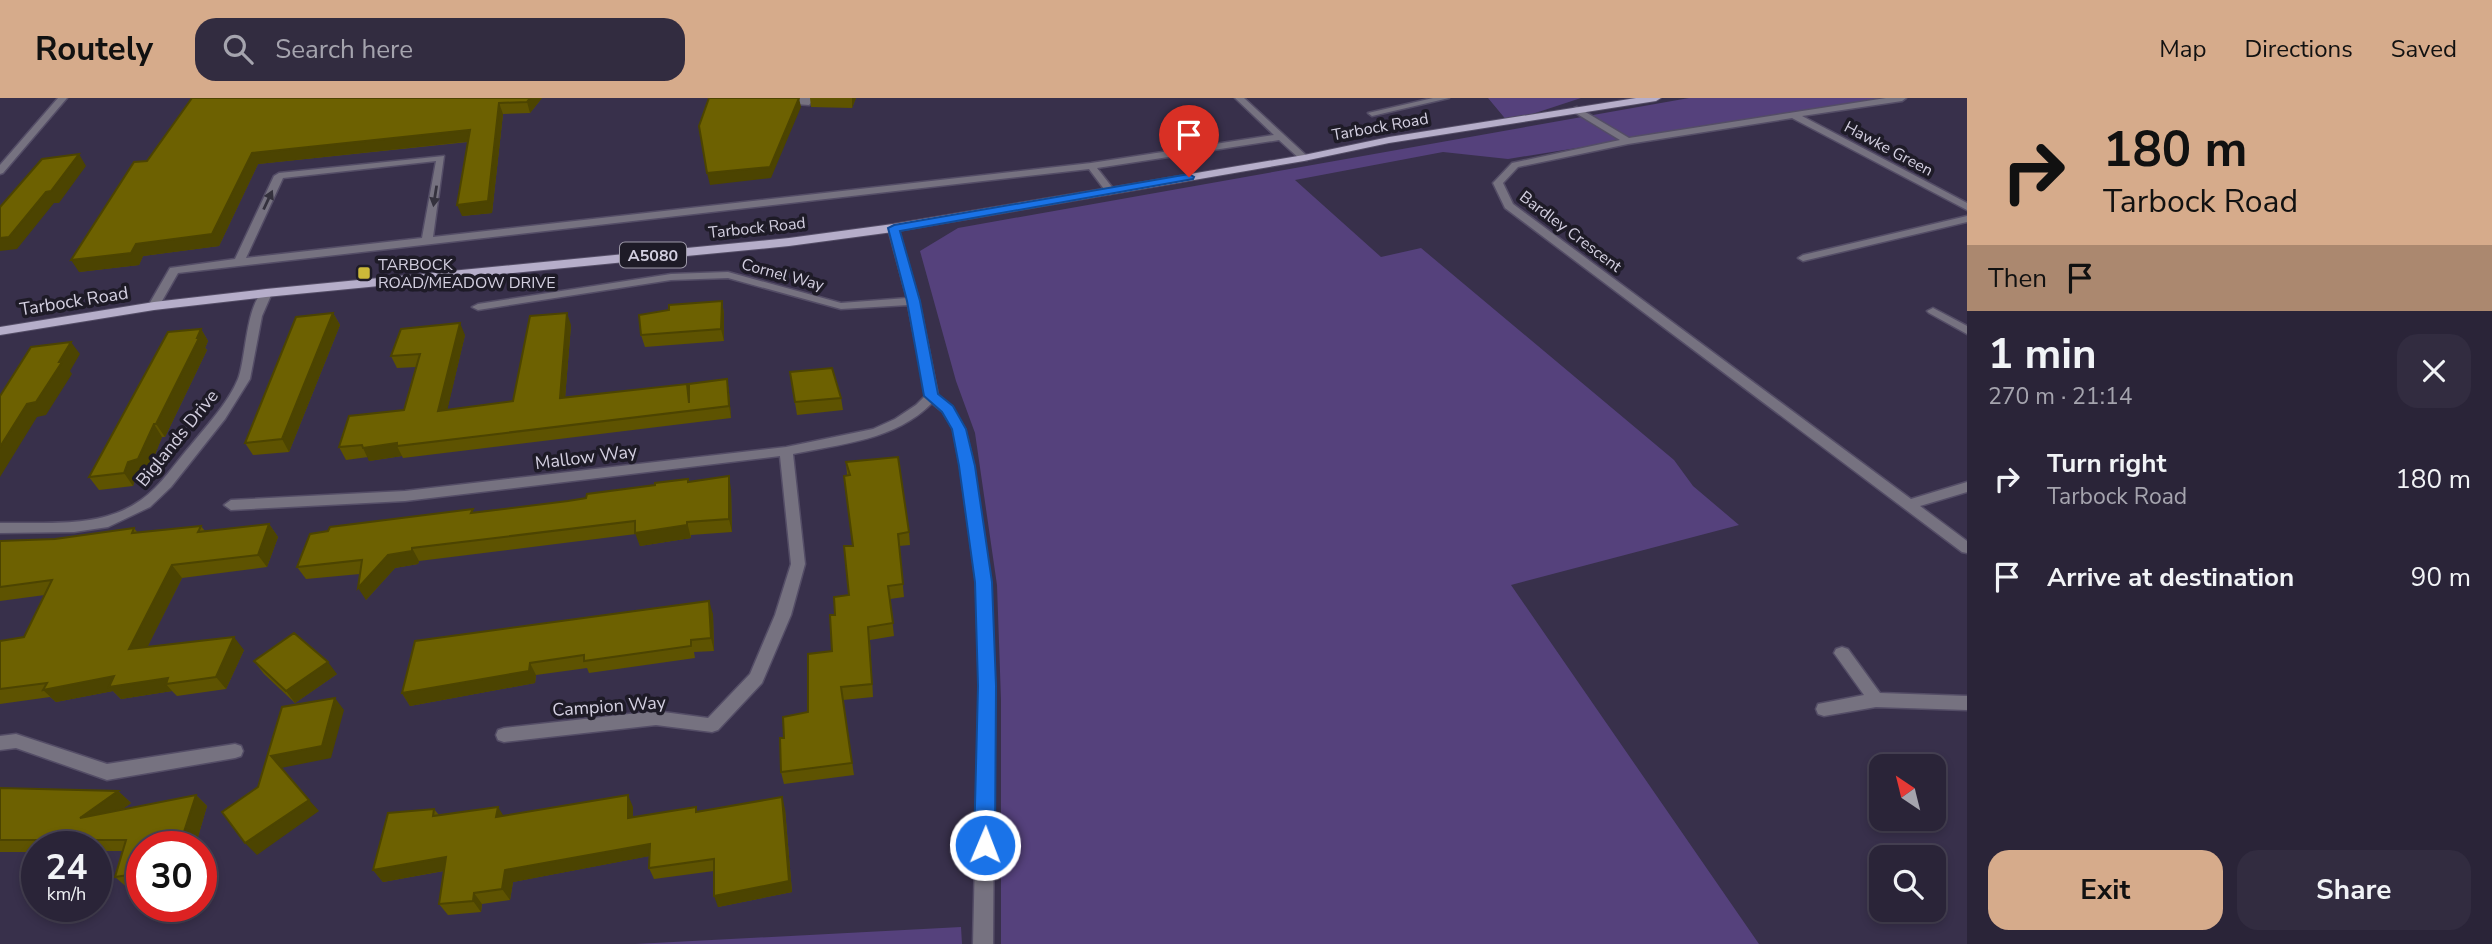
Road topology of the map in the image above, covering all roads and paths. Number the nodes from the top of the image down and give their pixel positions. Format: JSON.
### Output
{"nodes":[{"id":1,"x":63,"y":98,"type":"edge"},
{"id":2,"x":811,"y":98,"type":"edge"},
{"id":3,"x":1239,"y":98,"type":"edge"},
{"id":4,"x":1445,"y":98,"type":"edge"},
{"id":5,"x":1656,"y":98,"type":"edge"},
{"id":6,"x":1902,"y":98,"type":"edge"},
{"id":7,"x":768,"y":100,"type":"edge"},
{"id":8,"x":1577,"y":110,"type":"junction"},
{"id":9,"x":1372,"y":113,"type":"dead end"},
{"id":10,"x":1795,"y":116,"type":"junction"},
{"id":11,"x":1278,"y":137,"type":"junction"},
{"id":12,"x":1628,"y":141,"type":"junction"},
{"id":13,"x":1304,"y":158,"type":"junction"},
{"id":14,"x":1091,"y":166,"type":"junction"},
{"id":15,"x":0,"y":171,"type":"edge"},
{"id":16,"x":1110,"y":191,"type":"junction"},
{"id":17,"x":1967,"y":207,"type":"edge"},
{"id":18,"x":1967,"y":219,"type":"edge"},
{"id":19,"x":894,"y":228,"type":"junction"},
{"id":20,"x":427,"y":240,"type":"junction"},
{"id":21,"x":1803,"y":258,"type":"dead end"},
{"id":22,"x":239,"y":262,"type":"junction"},
{"id":23,"x":266,"y":293,"type":"junction"},
{"id":24,"x":914,"y":301,"type":"junction"},
{"id":25,"x":154,"y":306,"type":"junction"},
{"id":26,"x":478,"y":307,"type":"dead end"},
{"id":27,"x":1933,"y":311,"type":"dead end"},
{"id":28,"x":0,"y":331,"type":"edge"},
{"id":29,"x":1967,"y":331,"type":"edge"},
{"id":30,"x":932,"y":396,"type":"junction"},
{"id":31,"x":786,"y":451,"type":"junction"},
{"id":32,"x":1967,"y":488,"type":"edge"},
{"id":33,"x":1911,"y":504,"type":"junction"},
{"id":34,"x":231,"y":505,"type":"dead end"},
{"id":35,"x":0,"y":528,"type":"edge"},
{"id":36,"x":1967,"y":548,"type":"edge"},
{"id":37,"x":1842,"y":653,"type":"dead end"},
{"id":38,"x":1876,"y":700,"type":"junction"},
{"id":39,"x":1967,"y":703,"type":"edge"},
{"id":40,"x":1824,"y":709,"type":"dead end"},
{"id":41,"x":503,"y":734,"type":"dead end"},
{"id":42,"x":0,"y":743,"type":"edge"},
{"id":43,"x":235,"y":751,"type":"dead end"},
{"id":44,"x":984,"y":934,"type":"edge"}],
"edges":[{"from":1,"to":15,"type":"street"},
{"from":2,"to":7,"type":"street"},
{"from":3,"to":11,"type":"street"},
{"from":4,"to":9,"type":"street"},
{"from":5,"to":8,"type":"main road","name":"Tarbock Road","number":"A5080"},
{"from":6,"to":10,"type":"street","name":"Bardley Crescent"},
{"from":8,"to":12,"type":"street"},
{"from":8,"to":13,"type":"main road","name":"Tarbock Road","number":"A5080"},
{"from":10,"to":12,"type":"street","name":"Bardley Crescent"},
{"from":10,"to":17,"type":"street","name":"Hawke Green"},
{"from":11,"to":13,"type":"street"},
{"from":11,"to":14,"type":"street","name":"Tarbock Road"},
{"from":12,"to":33,"type":"street","name":"Bardley Crescent"},
{"from":13,"to":16,"type":"main road","name":"Tarbock Road","number":"A5080"},
{"from":14,"to":16,"type":"street"},
{"from":14,"to":20,"type":"street","name":"Tarbock Road"},
{"from":16,"to":19,"type":"main road","name":"Tarbock Road","number":"A5080"},
{"from":18,"to":21,"type":"street"},
{"from":19,"to":23,"type":"main road","name":"Tarbock Road","number":"A5080"},
{"from":19,"to":24,"type":"street"},
{"from":20,"to":22,"type":"street","name":"Tarbock Road"},
{"from":22,"to":20,"type":"street","one_way":true},
{"from":22,"to":25,"type":"street","name":"Tarbock Road"},
{"from":23,"to":25,"type":"main road","name":"Tarbock Road","number":"A5080"},
{"from":23,"to":35,"type":"street","name":"Biglands Drive"},
{"from":24,"to":26,"type":"street","name":"Cornel Way"},
{"from":24,"to":30,"type":"street"},
{"from":25,"to":28,"type":"main road","name":"Tarbock Road","number":"A5080"},
{"from":27,"to":29,"type":"street"},
{"from":30,"to":31,"type":"street","name":"Mallow Way"},
{"from":30,"to":44,"type":"street"},
{"from":31,"to":34,"type":"street","name":"Mallow Way"},
{"from":31,"to":41,"type":"street","name":"Campion Way"},
{"from":32,"to":33,"type":"street"},
{"from":33,"to":36,"type":"street","name":"Bardley Crescent"},
{"from":37,"to":38,"type":"street"},
{"from":38,"to":39,"type":"street"},
{"from":38,"to":40,"type":"street"},
{"from":42,"to":43,"type":"street"}]}
